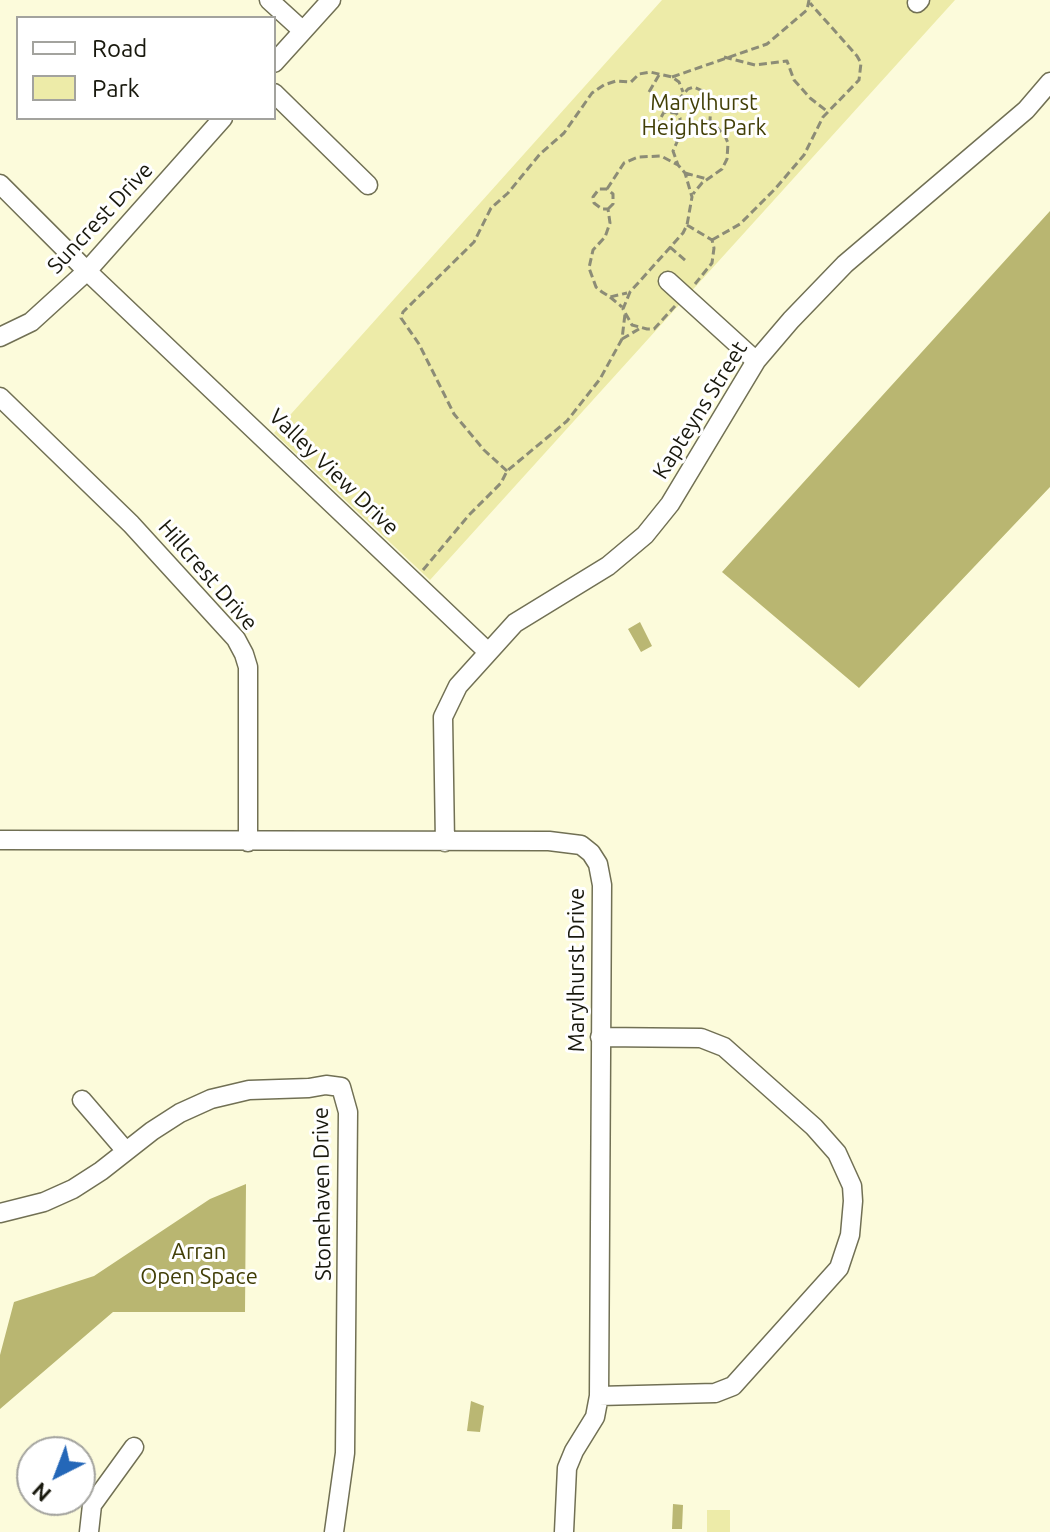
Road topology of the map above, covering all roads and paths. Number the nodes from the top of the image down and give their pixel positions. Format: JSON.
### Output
{"nodes":[{"id":1,"x":269,"y":0,"type":"edge"},
{"id":2,"x":331,"y":0,"type":"edge"},
{"id":3,"x":809,"y":2,"type":"edge"},
{"id":4,"x":303,"y":31,"type":"junction"},
{"id":5,"x":724,"y":57,"type":"junction"},
{"id":6,"x":276,"y":61,"type":"edge"},
{"id":7,"x":659,"y":74,"type":"junction"},
{"id":8,"x":672,"y":77,"type":"junction"},
{"id":9,"x":1050,"y":82,"type":"edge"},
{"id":10,"x":649,"y":92,"type":"dead end"},
{"id":11,"x":683,"y":92,"type":"junction"},
{"id":12,"x":276,"y":95,"type":"edge"},
{"id":13,"x":829,"y":112,"type":"junction"},
{"id":14,"x":676,"y":113,"type":"junction"},
{"id":15,"x":221,"y":120,"type":"edge"},
{"id":16,"x":673,"y":132,"type":"junction"},
{"id":17,"x":673,"y":151,"type":"junction"},
{"id":18,"x":661,"y":156,"type":"junction"},
{"id":19,"x":678,"y":165,"type":"junction"},
{"id":20,"x":685,"y":173,"type":"junction"},
{"id":21,"x":707,"y":179,"type":"junction"},
{"id":22,"x":0,"y":184,"type":"edge"},
{"id":23,"x":368,"y":185,"type":"dead end"},
{"id":24,"x":607,"y":189,"type":"junction"},
{"id":25,"x":692,"y":197,"type":"junction"},
{"id":26,"x":608,"y":209,"type":"junction"},
{"id":27,"x":687,"y":225,"type":"junction"},
{"id":28,"x":712,"y":240,"type":"junction"},
{"id":29,"x":670,"y":247,"type":"junction"},
{"id":30,"x":687,"y":262,"type":"dead end"},
{"id":31,"x":87,"y":271,"type":"junction"},
{"id":32,"x":668,"y":281,"type":"dead end"},
{"id":33,"x":630,"y":292,"type":"junction"},
{"id":34,"x":610,"y":297,"type":"junction"},
{"id":35,"x":685,"y":297,"type":"junction"},
{"id":36,"x":624,"y":312,"type":"junction"},
{"id":37,"x":639,"y":329,"type":"junction"},
{"id":38,"x":0,"y":337,"type":"edge"},
{"id":39,"x":622,"y":339,"type":"junction"},
{"id":40,"x":756,"y":361,"type":"junction"},
{"id":41,"x":0,"y":397,"type":"edge"},
{"id":42,"x":507,"y":471,"type":"junction"},
{"id":43,"x":423,"y":570,"type":"dead end"},
{"id":44,"x":488,"y":652,"type":"junction"},
{"id":45,"x":0,"y":840,"type":"edge"},
{"id":46,"x":248,"y":842,"type":"junction"},
{"id":47,"x":445,"y":842,"type":"junction"},
{"id":48,"x":600,"y":1037,"type":"junction"},
{"id":49,"x":82,"y":1100,"type":"dead end"},
{"id":50,"x":125,"y":1150,"type":"junction"},
{"id":51,"x":0,"y":1213,"type":"edge"},
{"id":52,"x":599,"y":1396,"type":"junction"},
{"id":53,"x":134,"y":1447,"type":"dead end"},
{"id":54,"x":89,"y":1532,"type":"edge"},
{"id":55,"x":334,"y":1532,"type":"edge"},
{"id":56,"x":564,"y":1532,"type":"edge"}],
"edges":[{"from":1,"to":4,"type":"street"},
{"from":2,"to":4,"type":"street"},
{"from":3,"to":5,"type":"path"},
{"from":3,"to":13,"type":"path"},
{"from":4,"to":6,"type":"street"},
{"from":5,"to":8,"type":"path"},
{"from":5,"to":13,"type":"path"},
{"from":7,"to":8,"type":"path"},
{"from":7,"to":10,"type":"path"},
{"from":7,"to":42,"type":"path"},
{"from":8,"to":11,"type":"path"},
{"from":9,"to":40,"type":"street","name":"Kapteyns Street"},
{"from":11,"to":14,"type":"path"},
{"from":11,"to":21,"type":"path"},
{"from":12,"to":23,"type":"street"},
{"from":13,"to":28,"type":"path"},
{"from":14,"to":16,"type":"path"},
{"from":14,"to":16,"type":"path"},
{"from":15,"to":31,"type":"street","name":"Suncrest Drive"},
{"from":16,"to":17,"type":"path"},
{"from":17,"to":18,"type":"path"},
{"from":17,"to":19,"type":"path"},
{"from":18,"to":19,"type":"path"},
{"from":18,"to":24,"type":"path"},
{"from":19,"to":20,"type":"path"},
{"from":20,"to":21,"type":"path"},
{"from":20,"to":25,"type":"path"},
{"from":21,"to":25,"type":"path"},
{"from":22,"to":31,"type":"street","name":"Valley View Drive"},
{"from":24,"to":26,"type":"path"},
{"from":24,"to":26,"type":"path"},
{"from":25,"to":27,"type":"path"},
{"from":26,"to":34,"type":"path"},
{"from":27,"to":28,"type":"path"},
{"from":27,"to":29,"type":"path"},
{"from":28,"to":35,"type":"path"},
{"from":29,"to":30,"type":"path"},
{"from":29,"to":33,"type":"path"},
{"from":31,"to":38,"type":"street","name":"Suncrest Drive"},
{"from":31,"to":44,"type":"street","name":"Valley View Drive"},
{"from":32,"to":35,"type":"street"},
{"from":33,"to":34,"type":"path"},
{"from":33,"to":36,"type":"path"},
{"from":34,"to":36,"type":"path"},
{"from":35,"to":37,"type":"path"},
{"from":35,"to":40,"type":"street"},
{"from":36,"to":37,"type":"path"},
{"from":36,"to":39,"type":"path"},
{"from":37,"to":39,"type":"path"},
{"from":39,"to":42,"type":"path"},
{"from":40,"to":44,"type":"street","name":"Kapteyns Street"},
{"from":41,"to":46,"type":"street","name":"Hillcrest Drive"},
{"from":42,"to":43,"type":"path"},
{"from":44,"to":47,"type":"street"},
{"from":45,"to":46,"type":"street","name":"Marylhurst Drive"},
{"from":46,"to":47,"type":"street","name":"Marylhurst Drive"},
{"from":47,"to":48,"type":"street","name":"Marylhurst Drive"},
{"from":48,"to":52,"type":"street","name":"Marylhurst Drive"},
{"from":48,"to":52,"type":"street"},
{"from":49,"to":50,"type":"street"},
{"from":50,"to":51,"type":"street","name":"Stonehaven Drive"},
{"from":50,"to":55,"type":"street","name":"Stonehaven Drive"},
{"from":52,"to":56,"type":"street","name":"Marylhurst Drive"},
{"from":53,"to":54,"type":"street"}]}
